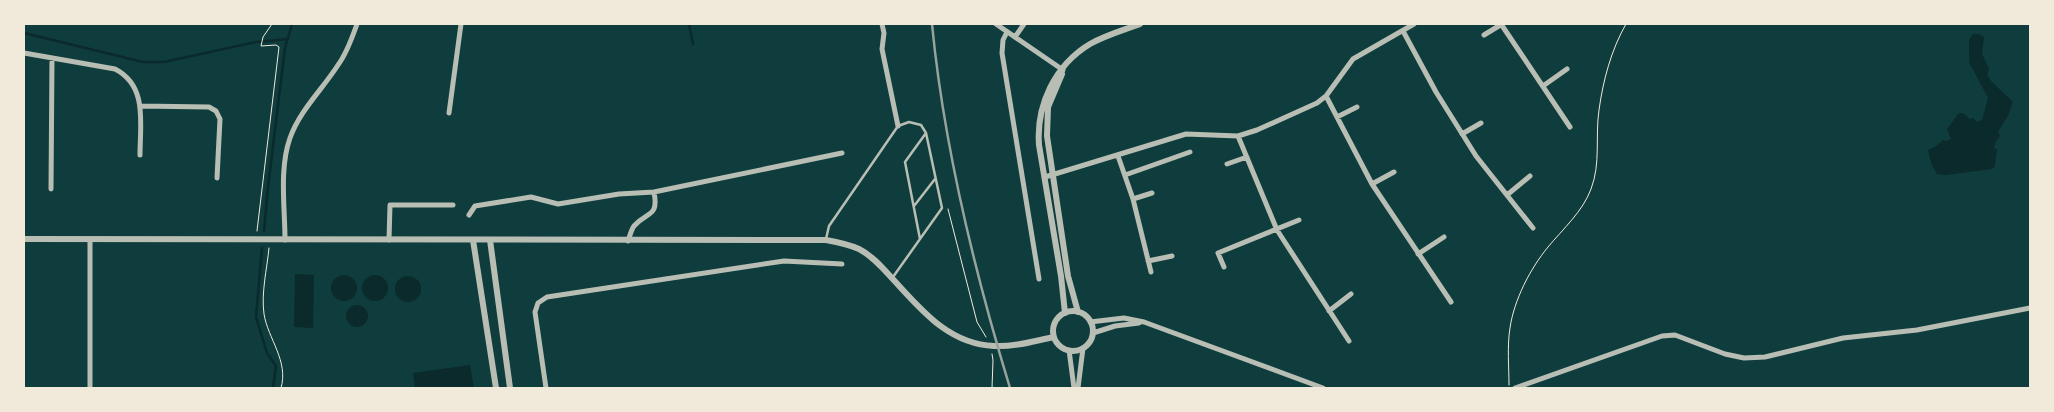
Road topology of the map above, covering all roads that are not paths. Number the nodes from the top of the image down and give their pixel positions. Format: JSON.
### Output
{"nodes":[{"id":1,"x":357,"y":24,"type":"edge"},
{"id":2,"x":461,"y":24,"type":"edge"},
{"id":3,"x":882,"y":24,"type":"edge"},
{"id":4,"x":996,"y":24,"type":"edge"},
{"id":5,"x":1024,"y":24,"type":"edge"},
{"id":6,"x":1140,"y":24,"type":"edge"},
{"id":7,"x":1414,"y":24,"type":"edge"},
{"id":8,"x":1501,"y":24,"type":"edge"},
{"id":9,"x":1403,"y":31,"type":"junction"},
{"id":10,"x":1007,"y":32,"type":"junction"},
{"id":11,"x":1484,"y":35,"type":"dead end"},
{"id":12,"x":1015,"y":37,"type":"junction"},
{"id":13,"x":24,"y":52,"type":"edge"},
{"id":14,"x":52,"y":58,"type":"junction"},
{"id":15,"x":1567,"y":68,"type":"dead end"},
{"id":16,"x":1063,"y":70,"type":"junction"},
{"id":17,"x":1543,"y":86,"type":"junction"},
{"id":18,"x":1326,"y":96,"type":"junction"},
{"id":19,"x":140,"y":106,"type":"junction"},
{"id":20,"x":1357,"y":107,"type":"dead end"},
{"id":21,"x":449,"y":113,"type":"dead end"},
{"id":22,"x":1337,"y":117,"type":"junction"},
{"id":23,"x":1481,"y":123,"type":"dead end"},
{"id":24,"x":898,"y":126,"type":"junction"},
{"id":25,"x":1570,"y":127,"type":"dead end"},
{"id":26,"x":926,"y":133,"type":"junction"},
{"id":27,"x":1462,"y":134,"type":"junction"},
{"id":28,"x":1238,"y":136,"type":"junction"},
{"id":29,"x":1190,"y":152,"type":"dead end"},
{"id":30,"x":842,"y":153,"type":"dead end"},
{"id":31,"x":140,"y":154,"type":"dead end"},
{"id":32,"x":1118,"y":156,"type":"junction"},
{"id":33,"x":1247,"y":157,"type":"junction"},
{"id":34,"x":1227,"y":164,"type":"dead end"},
{"id":35,"x":1394,"y":172,"type":"dead end"},
{"id":36,"x":1053,"y":175,"type":"junction"},
{"id":37,"x":1125,"y":175,"type":"junction"},
{"id":38,"x":1530,"y":176,"type":"dead end"},
{"id":39,"x":1044,"y":177,"type":"junction"},
{"id":40,"x":217,"y":178,"type":"dead end"},
{"id":41,"x":935,"y":179,"type":"junction"},
{"id":42,"x":1372,"y":184,"type":"junction"},
{"id":43,"x":51,"y":189,"type":"dead end"},
{"id":44,"x":654,"y":192,"type":"junction"},
{"id":45,"x":1152,"y":193,"type":"dead end"},
{"id":46,"x":1507,"y":195,"type":"junction"},
{"id":47,"x":1133,"y":199,"type":"junction"},
{"id":48,"x":453,"y":204,"type":"dead end"},
{"id":49,"x":914,"y":206,"type":"junction"},
{"id":50,"x":469,"y":215,"type":"dead end"},
{"id":51,"x":1299,"y":220,"type":"dead end"},
{"id":52,"x":1533,"y":228,"type":"dead end"},
{"id":53,"x":1277,"y":230,"type":"junction"},
{"id":54,"x":1444,"y":238,"type":"dead end"},
{"id":55,"x":24,"y":239,"type":"edge"},
{"id":56,"x":90,"y":240,"type":"junction"},
{"id":57,"x":286,"y":240,"type":"junction"},
{"id":58,"x":389,"y":240,"type":"junction"},
{"id":59,"x":473,"y":240,"type":"junction"},
{"id":60,"x":490,"y":240,"type":"junction"},
{"id":61,"x":826,"y":240,"type":"junction"},
{"id":62,"x":628,"y":241,"type":"junction"},
{"id":63,"x":920,"y":241,"type":"junction"},
{"id":64,"x":1418,"y":254,"type":"junction"},
{"id":65,"x":1172,"y":256,"type":"dead end"},
{"id":66,"x":1148,"y":261,"type":"junction"},
{"id":67,"x":842,"y":264,"type":"dead end"},
{"id":68,"x":1224,"y":267,"type":"dead end"},
{"id":69,"x":1151,"y":272,"type":"dead end"},
{"id":70,"x":892,"y":278,"type":"junction"},
{"id":71,"x":1039,"y":279,"type":"dead end"},
{"id":72,"x":1350,"y":294,"type":"dead end"},
{"id":73,"x":1451,"y":302,"type":"dead end"},
{"id":74,"x":2030,"y":308,"type":"edge"},
{"id":75,"x":1329,"y":311,"type":"junction"},
{"id":76,"x":1078,"y":312,"type":"junction"},
{"id":77,"x":1065,"y":313,"type":"junction"},
{"id":78,"x":1090,"y":322,"type":"junction"},
{"id":79,"x":1144,"y":322,"type":"junction"},
{"id":80,"x":1093,"y":333,"type":"junction"},
{"id":81,"x":1054,"y":336,"type":"junction"},
{"id":82,"x":1349,"y":341,"type":"dead end"},
{"id":83,"x":1083,"y":348,"type":"junction"},
{"id":84,"x":1069,"y":350,"type":"junction"},
{"id":85,"x":90,"y":388,"type":"edge"},
{"id":86,"x":496,"y":388,"type":"edge"},
{"id":87,"x":510,"y":388,"type":"edge"},
{"id":88,"x":546,"y":388,"type":"edge"},
{"id":89,"x":1074,"y":388,"type":"edge"},
{"id":90,"x":1078,"y":388,"type":"edge"},
{"id":91,"x":1323,"y":388,"type":"edge"},
{"id":92,"x":1515,"y":388,"type":"edge"}],
"edges":[{"from":1,"to":57,"type":"street"},
{"from":2,"to":21,"type":"street"},
{"from":3,"to":24,"type":"street"},
{"from":4,"to":10,"type":"street"},
{"from":5,"to":12,"type":"street"},
{"from":6,"to":16,"type":"street"},
{"from":7,"to":9,"type":"street"},
{"from":8,"to":11,"type":"street"},
{"from":8,"to":17,"type":"street"},
{"from":9,"to":18,"type":"street"},
{"from":9,"to":27,"type":"street"},
{"from":10,"to":12,"type":"street"},
{"from":10,"to":71,"type":"street"},
{"from":12,"to":16,"type":"street"},
{"from":13,"to":14,"type":"street"},
{"from":14,"to":19,"type":"street"},
{"from":14,"to":43,"type":"street"},
{"from":15,"to":17,"type":"street"},
{"from":16,"to":36,"type":"street"},
{"from":16,"to":39,"type":"street"},
{"from":17,"to":25,"type":"street"},
{"from":18,"to":22,"type":"street"},
{"from":18,"to":28,"type":"street"},
{"from":19,"to":31,"type":"street"},
{"from":19,"to":40,"type":"street"},
{"from":20,"to":22,"type":"street"},
{"from":22,"to":42,"type":"street"},
{"from":23,"to":27,"type":"street"},
{"from":24,"to":26,"type":"lane"},
{"from":24,"to":61,"type":"lane"},
{"from":26,"to":41,"type":"lane"},
{"from":26,"to":49,"type":"lane"},
{"from":27,"to":46,"type":"street"},
{"from":28,"to":32,"type":"street"},
{"from":28,"to":33,"type":"street"},
{"from":29,"to":37,"type":"street"},
{"from":30,"to":44,"type":"street"},
{"from":32,"to":36,"type":"street"},
{"from":32,"to":37,"type":"street"},
{"from":33,"to":34,"type":"street"},
{"from":33,"to":53,"type":"street"},
{"from":35,"to":42,"type":"street"},
{"from":36,"to":39,"type":"street"},
{"from":36,"to":76,"type":"street"},
{"from":37,"to":47,"type":"street"},
{"from":38,"to":46,"type":"street"},
{"from":39,"to":77,"type":"street"},
{"from":41,"to":49,"type":"lane"},
{"from":41,"to":63,"type":"lane"},
{"from":42,"to":64,"type":"street"},
{"from":44,"to":50,"type":"street"},
{"from":44,"to":62,"type":"street"},
{"from":45,"to":47,"type":"street"},
{"from":46,"to":52,"type":"street"},
{"from":47,"to":66,"type":"street"},
{"from":48,"to":58,"type":"street"},
{"from":49,"to":63,"type":"lane"},
{"from":51,"to":53,"type":"street"},
{"from":53,"to":68,"type":"street"},
{"from":53,"to":75,"type":"street"},
{"from":54,"to":64,"type":"street"},
{"from":55,"to":56,"type":"street"},
{"from":56,"to":57,"type":"street"},
{"from":56,"to":85,"type":"street"},
{"from":57,"to":58,"type":"street"},
{"from":58,"to":59,"type":"street"},
{"from":59,"to":60,"type":"street"},
{"from":59,"to":86,"type":"street"},
{"from":60,"to":62,"type":"street"},
{"from":60,"to":87,"type":"street"},
{"from":61,"to":62,"type":"street"},
{"from":61,"to":70,"type":"street"},
{"from":63,"to":70,"type":"lane"},
{"from":64,"to":73,"type":"street"},
{"from":65,"to":66,"type":"street"},
{"from":66,"to":69,"type":"street"},
{"from":67,"to":88,"type":"street"},
{"from":70,"to":81,"type":"street"},
{"from":72,"to":75,"type":"street"},
{"from":74,"to":92,"type":"street"},
{"from":75,"to":82,"type":"street"},
{"from":76,"to":77,"type":"street"},
{"from":76,"to":78,"type":"street"},
{"from":77,"to":81,"type":"street"},
{"from":78,"to":79,"type":"street"},
{"from":78,"to":80,"type":"street"},
{"from":79,"to":80,"type":"street"},
{"from":79,"to":91,"type":"street"},
{"from":80,"to":83,"type":"street"},
{"from":81,"to":84,"type":"street"},
{"from":83,"to":84,"type":"street"},
{"from":83,"to":90,"type":"street"},
{"from":84,"to":89,"type":"street"}]}
